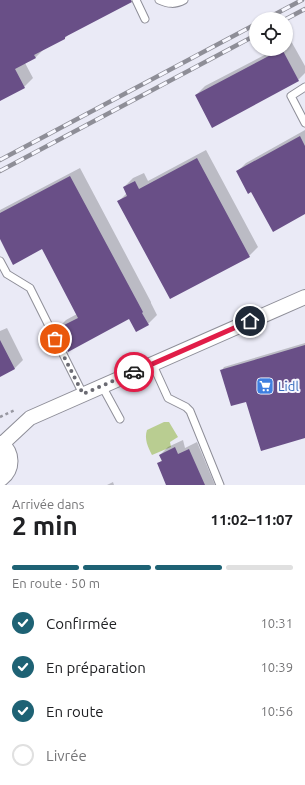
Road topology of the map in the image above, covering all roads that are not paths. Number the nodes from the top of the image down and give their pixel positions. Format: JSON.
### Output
{"nodes":[{"id":1,"x":136,"y":0,"type":"edge"},
{"id":2,"x":159,"y":0,"type":"edge"},
{"id":3,"x":184,"y":0,"type":"edge"},
{"id":4,"x":145,"y":18,"type":"dead end"},
{"id":5,"x":305,"y":87,"type":"edge"},
{"id":6,"x":305,"y":124,"type":"edge"},
{"id":7,"x":0,"y":261,"type":"edge"},
{"id":8,"x":305,"y":297,"type":"edge"},
{"id":9,"x":152,"y":364,"type":"junction"},
{"id":10,"x":102,"y":386,"type":"junction"},
{"id":11,"x":83,"y":394,"type":"junction"},
{"id":12,"x":120,"y":419,"type":"dead end"},
{"id":13,"x":0,"y":446,"type":"edge"},
{"id":14,"x":0,"y":476,"type":"edge"},
{"id":15,"x":0,"y":480,"type":"edge"},
{"id":16,"x":3,"y":485,"type":"edge"},
{"id":17,"x":220,"y":485,"type":"edge"}],
"edges":[{"from":1,"to":4,"type":"lane"},
{"from":2,"to":3,"type":"lane"},
{"from":5,"to":6,"type":"lane"},
{"from":7,"to":11,"type":"lane"},
{"from":8,"to":9,"type":"street"},
{"from":9,"to":10,"type":"street"},
{"from":9,"to":17,"type":"lane"},
{"from":10,"to":11,"type":"street"},
{"from":10,"to":12,"type":"lane"},
{"from":11,"to":13,"type":"street"},
{"from":13,"to":14,"type":"street"},
{"from":15,"to":16,"type":"street"}]}
